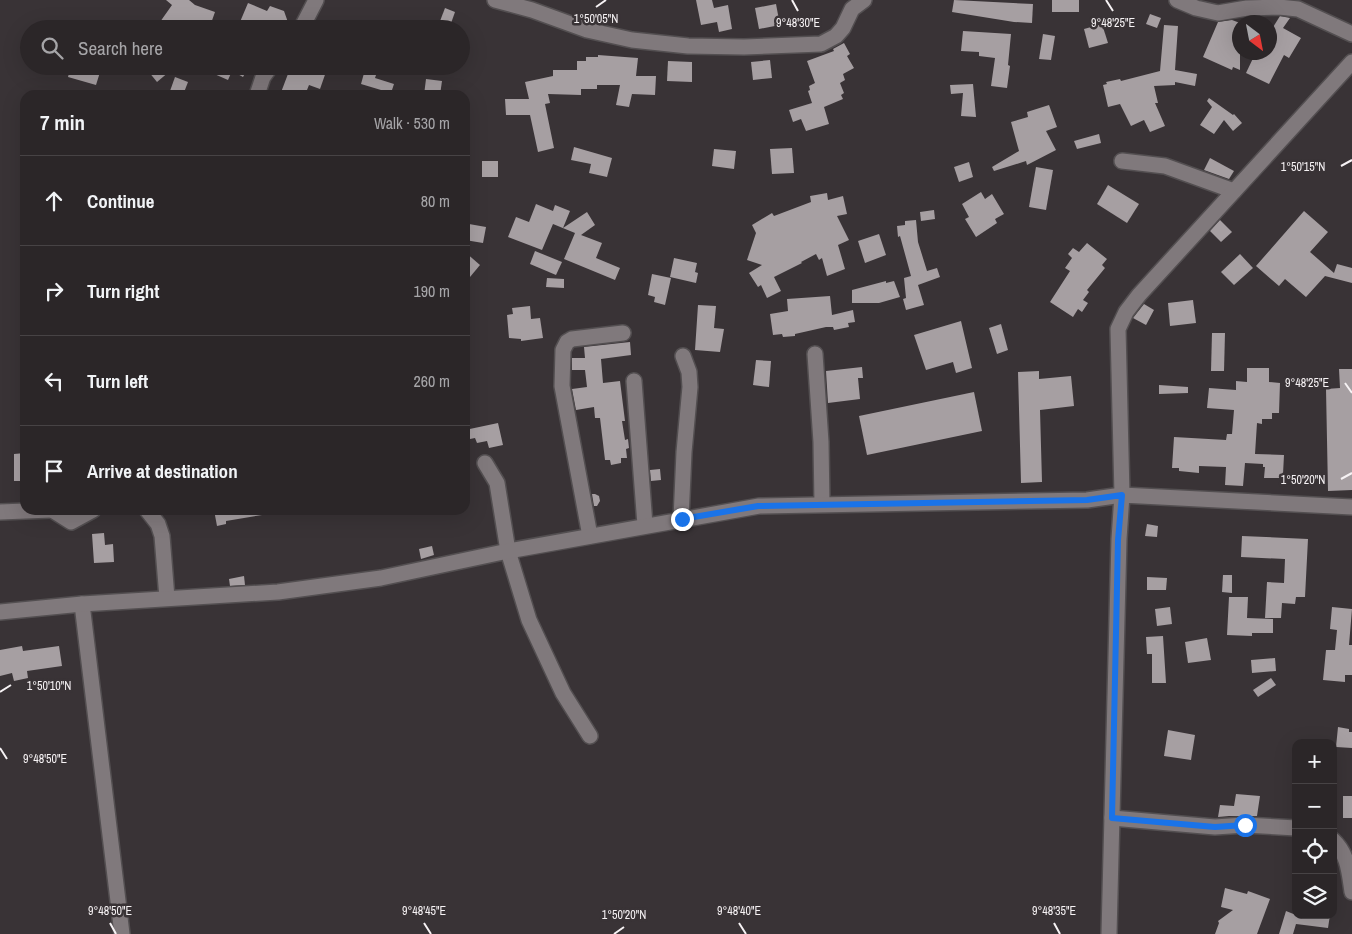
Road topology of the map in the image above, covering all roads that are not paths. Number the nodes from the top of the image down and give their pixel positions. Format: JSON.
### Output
{"nodes":[{"id":1,"x":316,"y":0,"type":"edge"},
{"id":2,"x":495,"y":0,"type":"edge"},
{"id":3,"x":864,"y":0,"type":"edge"},
{"id":4,"x":1177,"y":0,"type":"edge"},
{"id":5,"x":306,"y":20,"type":"edge"},
{"id":6,"x":1352,"y":34,"type":"edge"},
{"id":7,"x":1352,"y":62,"type":"edge"},
{"id":8,"x":264,"y":75,"type":"edge"},
{"id":9,"x":258,"y":90,"type":"edge"},
{"id":10,"x":1122,"y":160,"type":"dead end"},
{"id":11,"x":1234,"y":191,"type":"junction"},
{"id":12,"x":623,"y":333,"type":"dead end"},
{"id":13,"x":815,"y":354,"type":"dead end"},
{"id":14,"x":683,"y":356,"type":"dead end"},
{"id":15,"x":634,"y":381,"type":"dead end"},
{"id":16,"x":485,"y":463,"type":"dead end"},
{"id":17,"x":1122,"y":495,"type":"junction"},
{"id":18,"x":822,"y":504,"type":"junction"},
{"id":19,"x":1352,"y":507,"type":"edge"},
{"id":20,"x":20,"y":511,"type":"edge"},
{"id":21,"x":0,"y":512,"type":"edge"},
{"id":22,"x":60,"y":515,"type":"edge"},
{"id":23,"x":84,"y":515,"type":"edge"},
{"id":24,"x":151,"y":515,"type":"edge"},
{"id":25,"x":682,"y":519,"type":"junction"},
{"id":26,"x":645,"y":525,"type":"junction"},
{"id":27,"x":590,"y":536,"type":"junction"},
{"id":28,"x":508,"y":551,"type":"junction"},
{"id":29,"x":167,"y":598,"type":"junction"},
{"id":30,"x":82,"y":604,"type":"junction"},
{"id":31,"x":0,"y":612,"type":"edge"},
{"id":32,"x":590,"y":736,"type":"dead end"},
{"id":33,"x":1112,"y":818,"type":"junction"},
{"id":34,"x":1292,"y":828,"type":"edge"},
{"id":35,"x":1337,"y":843,"type":"edge"},
{"id":36,"x":1352,"y":892,"type":"edge"},
{"id":37,"x":122,"y":934,"type":"edge"},
{"id":38,"x":1110,"y":934,"type":"edge"}],
"edges":[{"from":1,"to":5,"type":"street"},
{"from":2,"to":3,"type":"street"},
{"from":4,"to":6,"type":"street"},
{"from":7,"to":11,"type":"street"},
{"from":8,"to":9,"type":"street"},
{"from":10,"to":11,"type":"street"},
{"from":11,"to":17,"type":"street"},
{"from":12,"to":27,"type":"street"},
{"from":13,"to":18,"type":"street"},
{"from":14,"to":25,"type":"street"},
{"from":15,"to":26,"type":"street"},
{"from":16,"to":28,"type":"street"},
{"from":17,"to":18,"type":"street"},
{"from":17,"to":19,"type":"street"},
{"from":17,"to":33,"type":"street"},
{"from":18,"to":25,"type":"street"},
{"from":20,"to":21,"type":"street"},
{"from":22,"to":23,"type":"street"},
{"from":24,"to":29,"type":"street"},
{"from":25,"to":26,"type":"street"},
{"from":26,"to":27,"type":"street"},
{"from":27,"to":28,"type":"street"},
{"from":28,"to":29,"type":"street"},
{"from":28,"to":32,"type":"street"},
{"from":29,"to":30,"type":"street"},
{"from":30,"to":31,"type":"street"},
{"from":30,"to":37,"type":"street"},
{"from":33,"to":34,"type":"street"},
{"from":33,"to":38,"type":"street"},
{"from":35,"to":36,"type":"street"}]}
